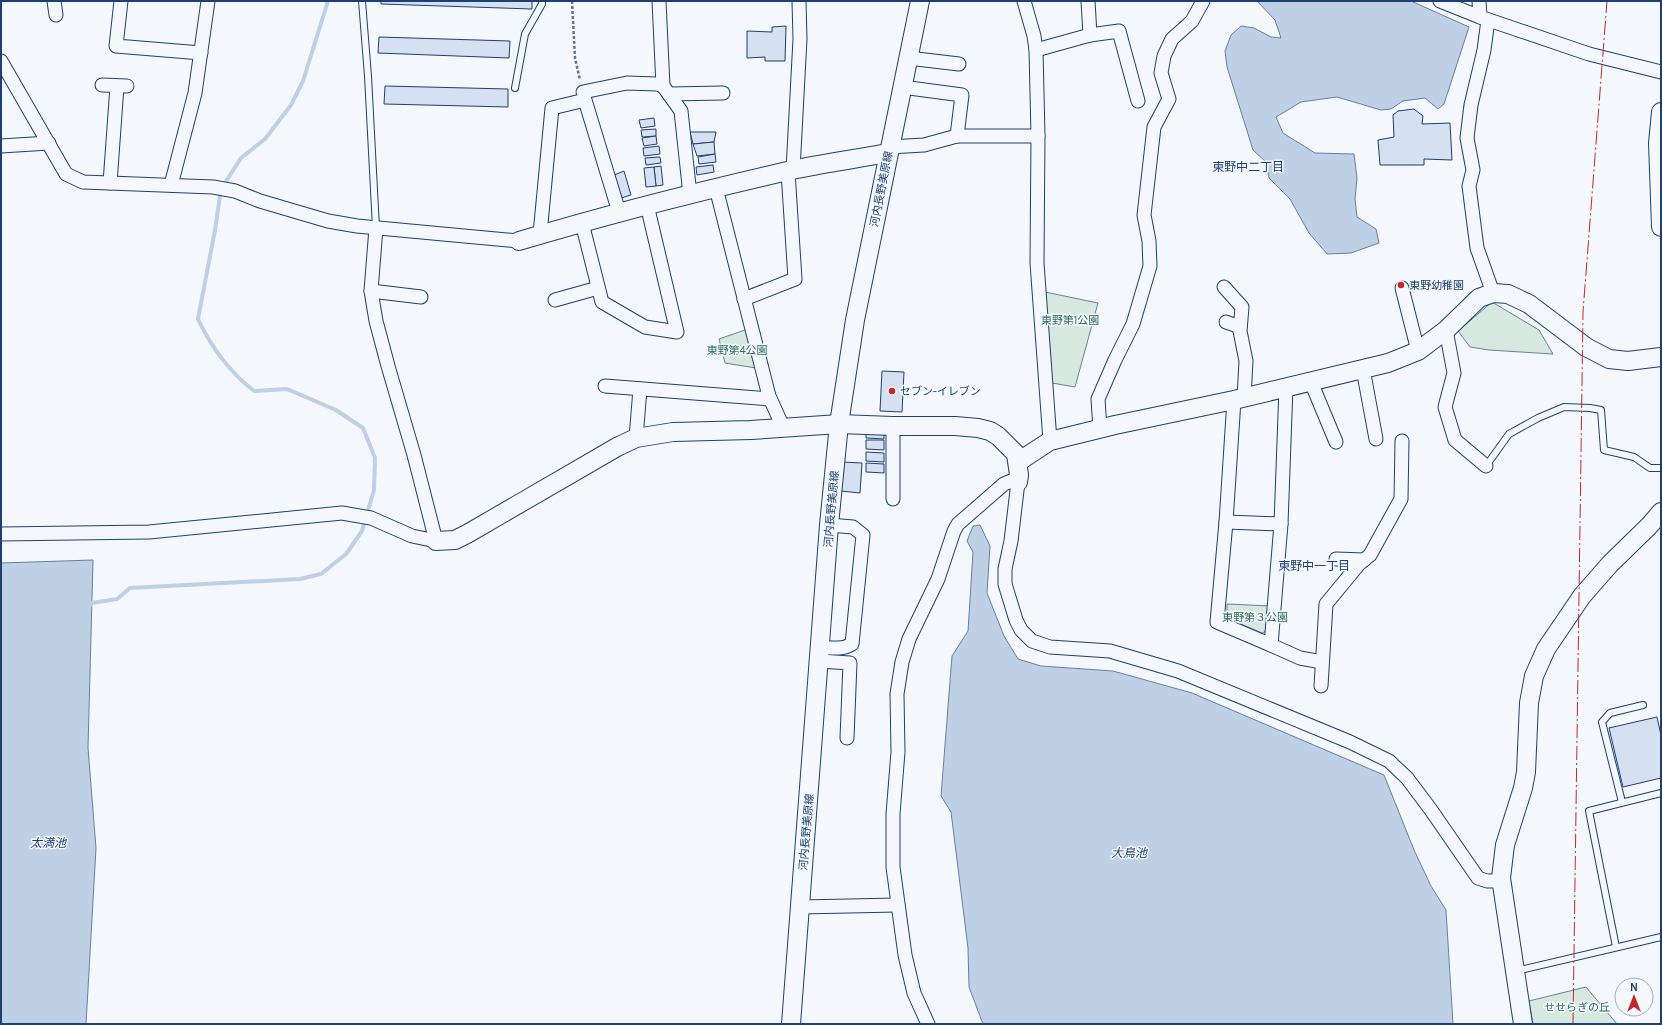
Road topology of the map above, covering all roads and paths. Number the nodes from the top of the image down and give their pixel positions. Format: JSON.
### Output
{"nodes":[{"id":1,"x":54,"y":1,"type":"edge"},
{"id":2,"x":121,"y":1,"type":"edge"},
{"id":3,"x":208,"y":1,"type":"edge"},
{"id":4,"x":362,"y":1,"type":"edge"},
{"id":5,"x":542,"y":1,"type":"edge"},
{"id":6,"x":572,"y":1,"type":"edge"},
{"id":7,"x":659,"y":1,"type":"edge"},
{"id":8,"x":799,"y":1,"type":"edge"},
{"id":9,"x":920,"y":1,"type":"edge"},
{"id":10,"x":1024,"y":1,"type":"edge"},
{"id":11,"x":1088,"y":1,"type":"edge"},
{"id":12,"x":1203,"y":1,"type":"edge"},
{"id":13,"x":1440,"y":1,"type":"edge"},
{"id":14,"x":1479,"y":1,"type":"edge"},
{"id":15,"x":56,"y":15,"type":"dead end"},
{"id":16,"x":1484,"y":18,"type":"junction"},
{"id":17,"x":1090,"y":35,"type":"junction"},
{"id":18,"x":1036,"y":50,"type":"junction"},
{"id":19,"x":201,"y":53,"type":"junction"},
{"id":20,"x":908,"y":58,"type":"junction"},
{"id":21,"x":1,"y":61,"type":"edge"},
{"id":22,"x":959,"y":64,"type":"dead end"},
{"id":23,"x":1661,"y":72,"type":"edge"},
{"id":24,"x":5,"y":75,"type":"edge"},
{"id":25,"x":102,"y":85,"type":"dead end"},
{"id":26,"x":902,"y":87,"type":"junction"},
{"id":27,"x":515,"y":88,"type":"dead end"},
{"id":28,"x":666,"y":90,"type":"junction"},
{"id":29,"x":583,"y":92,"type":"joint"},
{"id":30,"x":723,"y":93,"type":"dead end"},
{"id":31,"x":1138,"y":101,"type":"dead end"},
{"id":32,"x":1661,"y":112,"type":"edge"},
{"id":33,"x":957,"y":136,"type":"junction"},
{"id":34,"x":1038,"y":136,"type":"junction"},
{"id":35,"x":48,"y":143,"type":"junction"},
{"id":36,"x":1660,"y":143,"type":"edge"},
{"id":37,"x":1,"y":146,"type":"edge"},
{"id":38,"x":889,"y":150,"type":"junction"},
{"id":39,"x":791,"y":171,"type":"junction"},
{"id":40,"x":110,"y":183,"type":"junction"},
{"id":41,"x":171,"y":186,"type":"junction"},
{"id":42,"x":716,"y":188,"type":"junction"},
{"id":43,"x":690,"y":194,"type":"junction"},
{"id":44,"x":647,"y":205,"type":"junction"},
{"id":45,"x":619,"y":212,"type":"junction"},
{"id":46,"x":582,"y":222,"type":"junction"},
{"id":47,"x":1661,"y":227,"type":"edge"},
{"id":48,"x":376,"y":228,"type":"junction"},
{"id":49,"x":540,"y":234,"type":"junction"},
{"id":50,"x":519,"y":241,"type":"joint"},
{"id":51,"x":1224,"y":287,"type":"dead end"},
{"id":52,"x":598,"y":288,"type":"junction"},
{"id":53,"x":1402,"y":288,"type":"dead end"},
{"id":54,"x":370,"y":292,"type":"junction"},
{"id":55,"x":1493,"y":293,"type":"junction"},
{"id":56,"x":421,"y":298,"type":"dead end"},
{"id":57,"x":744,"y":299,"type":"junction"},
{"id":58,"x":555,"y":300,"type":"dead end"},
{"id":59,"x":1226,"y":322,"type":"dead end"},
{"id":60,"x":1240,"y":327,"type":"junction"},
{"id":61,"x":1446,"y":330,"type":"junction"},
{"id":62,"x":1418,"y":351,"type":"junction"},
{"id":63,"x":1661,"y":357,"type":"edge"},
{"id":64,"x":1362,"y":369,"type":"junction"},
{"id":65,"x":1311,"y":382,"type":"junction"},
{"id":66,"x":605,"y":386,"type":"dead end"},
{"id":67,"x":1286,"y":387,"type":"junction"},
{"id":68,"x":640,"y":389,"type":"junction"},
{"id":69,"x":770,"y":399,"type":"junction"},
{"id":70,"x":1239,"y":399,"type":"junction"},
{"id":71,"x":839,"y":424,"type":"junction"},
{"id":72,"x":893,"y":426,"type":"junction"},
{"id":73,"x":783,"y":427,"type":"junction"},
{"id":74,"x":1100,"y":429,"type":"junction"},
{"id":75,"x":636,"y":438,"type":"junction"},
{"id":76,"x":1376,"y":439,"type":"dead end"},
{"id":77,"x":1050,"y":441,"type":"junction"},
{"id":78,"x":1402,"y":441,"type":"dead end"},
{"id":79,"x":1336,"y":442,"type":"dead end"},
{"id":80,"x":1018,"y":462,"type":"junction"},
{"id":81,"x":1486,"y":466,"type":"joint"},
{"id":82,"x":1661,"y":468,"type":"edge"},
{"id":83,"x":1018,"y":482,"type":"junction"},
{"id":84,"x":893,"y":500,"type":"dead end"},
{"id":85,"x":1661,"y":512,"type":"edge"},
{"id":86,"x":1226,"y":522,"type":"junction"},
{"id":87,"x":1280,"y":524,"type":"junction"},
{"id":88,"x":829,"y":525,"type":"junction"},
{"id":89,"x":1,"y":534,"type":"edge"},
{"id":90,"x":436,"y":541,"type":"junction"},
{"id":91,"x":1336,"y":559,"type":"dead end"},
{"id":92,"x":1364,"y":560,"type":"junction"},
{"id":93,"x":1271,"y":645,"type":"junction"},
{"id":94,"x":820,"y":654,"type":"junction"},
{"id":95,"x":1322,"y":662,"type":"junction"},
{"id":96,"x":1321,"y":686,"type":"dead end"},
{"id":97,"x":1644,"y":705,"type":"dead end"},
{"id":98,"x":846,"y":738,"type":"dead end"},
{"id":99,"x":1661,"y":793,"type":"edge"},
{"id":100,"x":1622,"y":802,"type":"junction"},
{"id":101,"x":1502,"y":881,"type":"junction"},
{"id":102,"x":898,"y":905,"type":"junction"},
{"id":103,"x":800,"y":907,"type":"junction"},
{"id":104,"x":1661,"y":937,"type":"edge"},
{"id":105,"x":1616,"y":947,"type":"junction"},
{"id":106,"x":1515,"y":972,"type":"junction"},
{"id":107,"x":791,"y":1024,"type":"edge"},
{"id":108,"x":928,"y":1024,"type":"edge"},
{"id":109,"x":1523,"y":1024,"type":"edge"}],
"edges":[{"from":1,"to":15,"type":"street"},
{"from":2,"to":19,"type":"street"},
{"from":3,"to":19,"type":"street"},
{"from":4,"to":48,"type":"lane"},
{"from":5,"to":27,"type":"lane"},
{"from":6,"to":29,"type":"path"},
{"from":7,"to":28,"type":"street"},
{"from":8,"to":39,"type":"street"},
{"from":9,"to":20,"type":"street","name":"河内長野美原線"},
{"from":10,"to":18,"type":"street"},
{"from":11,"to":17,"type":"street"},
{"from":12,"to":74,"type":"street"},
{"from":13,"to":16,"type":"street"},
{"from":14,"to":16,"type":"street"},
{"from":16,"to":23,"type":"street"},
{"from":16,"to":55,"type":"street"},
{"from":17,"to":18,"type":"street"},
{"from":17,"to":31,"type":"street"},
{"from":18,"to":34,"type":"street"},
{"from":19,"to":41,"type":"street"},
{"from":20,"to":22,"type":"street"},
{"from":20,"to":26,"type":"street","name":"河内長野美原線"},
{"from":21,"to":24,"type":"street"},
{"from":24,"to":35,"type":"street"},
{"from":25,"to":40,"type":"street"},
{"from":26,"to":33,"type":"street"},
{"from":26,"to":38,"type":"street","name":"河内長野美原線"},
{"from":28,"to":29,"type":"street"},
{"from":28,"to":30,"type":"street"},
{"from":28,"to":43,"type":"street"},
{"from":32,"to":36,"type":"street"},
{"from":33,"to":34,"type":"street"},
{"from":33,"to":38,"type":"street"},
{"from":34,"to":77,"type":"street"},
{"from":35,"to":37,"type":"street"},
{"from":35,"to":40,"type":"street"},
{"from":36,"to":47,"type":"street"},
{"from":38,"to":39,"type":"street"},
{"from":38,"to":71,"type":"street","name":"河内長野美原線"},
{"from":39,"to":42,"type":"street"},
{"from":39,"to":57,"type":"street"},
{"from":40,"to":41,"type":"street"},
{"from":41,"to":48,"type":"street"},
{"from":42,"to":43,"type":"street"},
{"from":42,"to":57,"type":"street"},
{"from":43,"to":44,"type":"street"},
{"from":44,"to":45,"type":"street"},
{"from":44,"to":52,"type":"street"},
{"from":45,"to":46,"type":"street"},
{"from":45,"to":49,"type":"street"},
{"from":46,"to":49,"type":"street"},
{"from":46,"to":52,"type":"street"},
{"from":48,"to":50,"type":"street"},
{"from":48,"to":54,"type":"street"},
{"from":49,"to":50,"type":"street"},
{"from":51,"to":60,"type":"street"},
{"from":52,"to":58,"type":"street"},
{"from":53,"to":62,"type":"street"},
{"from":54,"to":56,"type":"street"},
{"from":54,"to":90,"type":"street"},
{"from":55,"to":61,"type":"street"},
{"from":55,"to":63,"type":"street"},
{"from":57,"to":69,"type":"street"},
{"from":59,"to":60,"type":"street"},
{"from":60,"to":70,"type":"street"},
{"from":61,"to":62,"type":"street"},
{"from":61,"to":81,"type":"street"},
{"from":62,"to":64,"type":"street"},
{"from":64,"to":65,"type":"street"},
{"from":64,"to":76,"type":"street"},
{"from":65,"to":67,"type":"street"},
{"from":65,"to":79,"type":"street"},
{"from":66,"to":68,"type":"street"},
{"from":67,"to":70,"type":"street"},
{"from":67,"to":87,"type":"street"},
{"from":68,"to":69,"type":"street"},
{"from":68,"to":75,"type":"street"},
{"from":69,"to":73,"type":"street"},
{"from":70,"to":74,"type":"street"},
{"from":70,"to":86,"type":"street"},
{"from":71,"to":72,"type":"street"},
{"from":71,"to":73,"type":"street"},
{"from":71,"to":88,"type":"street","name":"河内長野美原線"},
{"from":72,"to":80,"type":"street"},
{"from":72,"to":84,"type":"street"},
{"from":73,"to":75,"type":"street"},
{"from":74,"to":77,"type":"street"},
{"from":75,"to":90,"type":"street"},
{"from":77,"to":80,"type":"street"},
{"from":78,"to":92,"type":"street"},
{"from":80,"to":83,"type":"street"},
{"from":81,"to":82,"type":"lane"},
{"from":83,"to":101,"type":"street"},
{"from":83,"to":102,"type":"street"},
{"from":85,"to":101,"type":"street"},
{"from":86,"to":87,"type":"street"},
{"from":86,"to":93,"type":"street"},
{"from":87,"to":93,"type":"street"},
{"from":88,"to":94,"type":"street","name":"河内長野美原線"},
{"from":88,"to":94,"type":"street"},
{"from":89,"to":90,"type":"street"},
{"from":91,"to":92,"type":"street"},
{"from":92,"to":95,"type":"street"},
{"from":93,"to":95,"type":"street"},
{"from":94,"to":98,"type":"street"},
{"from":94,"to":103,"type":"street","name":"河内長野美原線"},
{"from":95,"to":96,"type":"street"},
{"from":97,"to":100,"type":"lane"},
{"from":99,"to":100,"type":"lane"},
{"from":100,"to":105,"type":"lane"},
{"from":101,"to":106,"type":"street"},
{"from":102,"to":103,"type":"street"},
{"from":102,"to":108,"type":"street"},
{"from":103,"to":107,"type":"street","name":"河内長野美原線"},
{"from":104,"to":105,"type":"lane"},
{"from":105,"to":106,"type":"lane"},
{"from":106,"to":109,"type":"street"}]}
